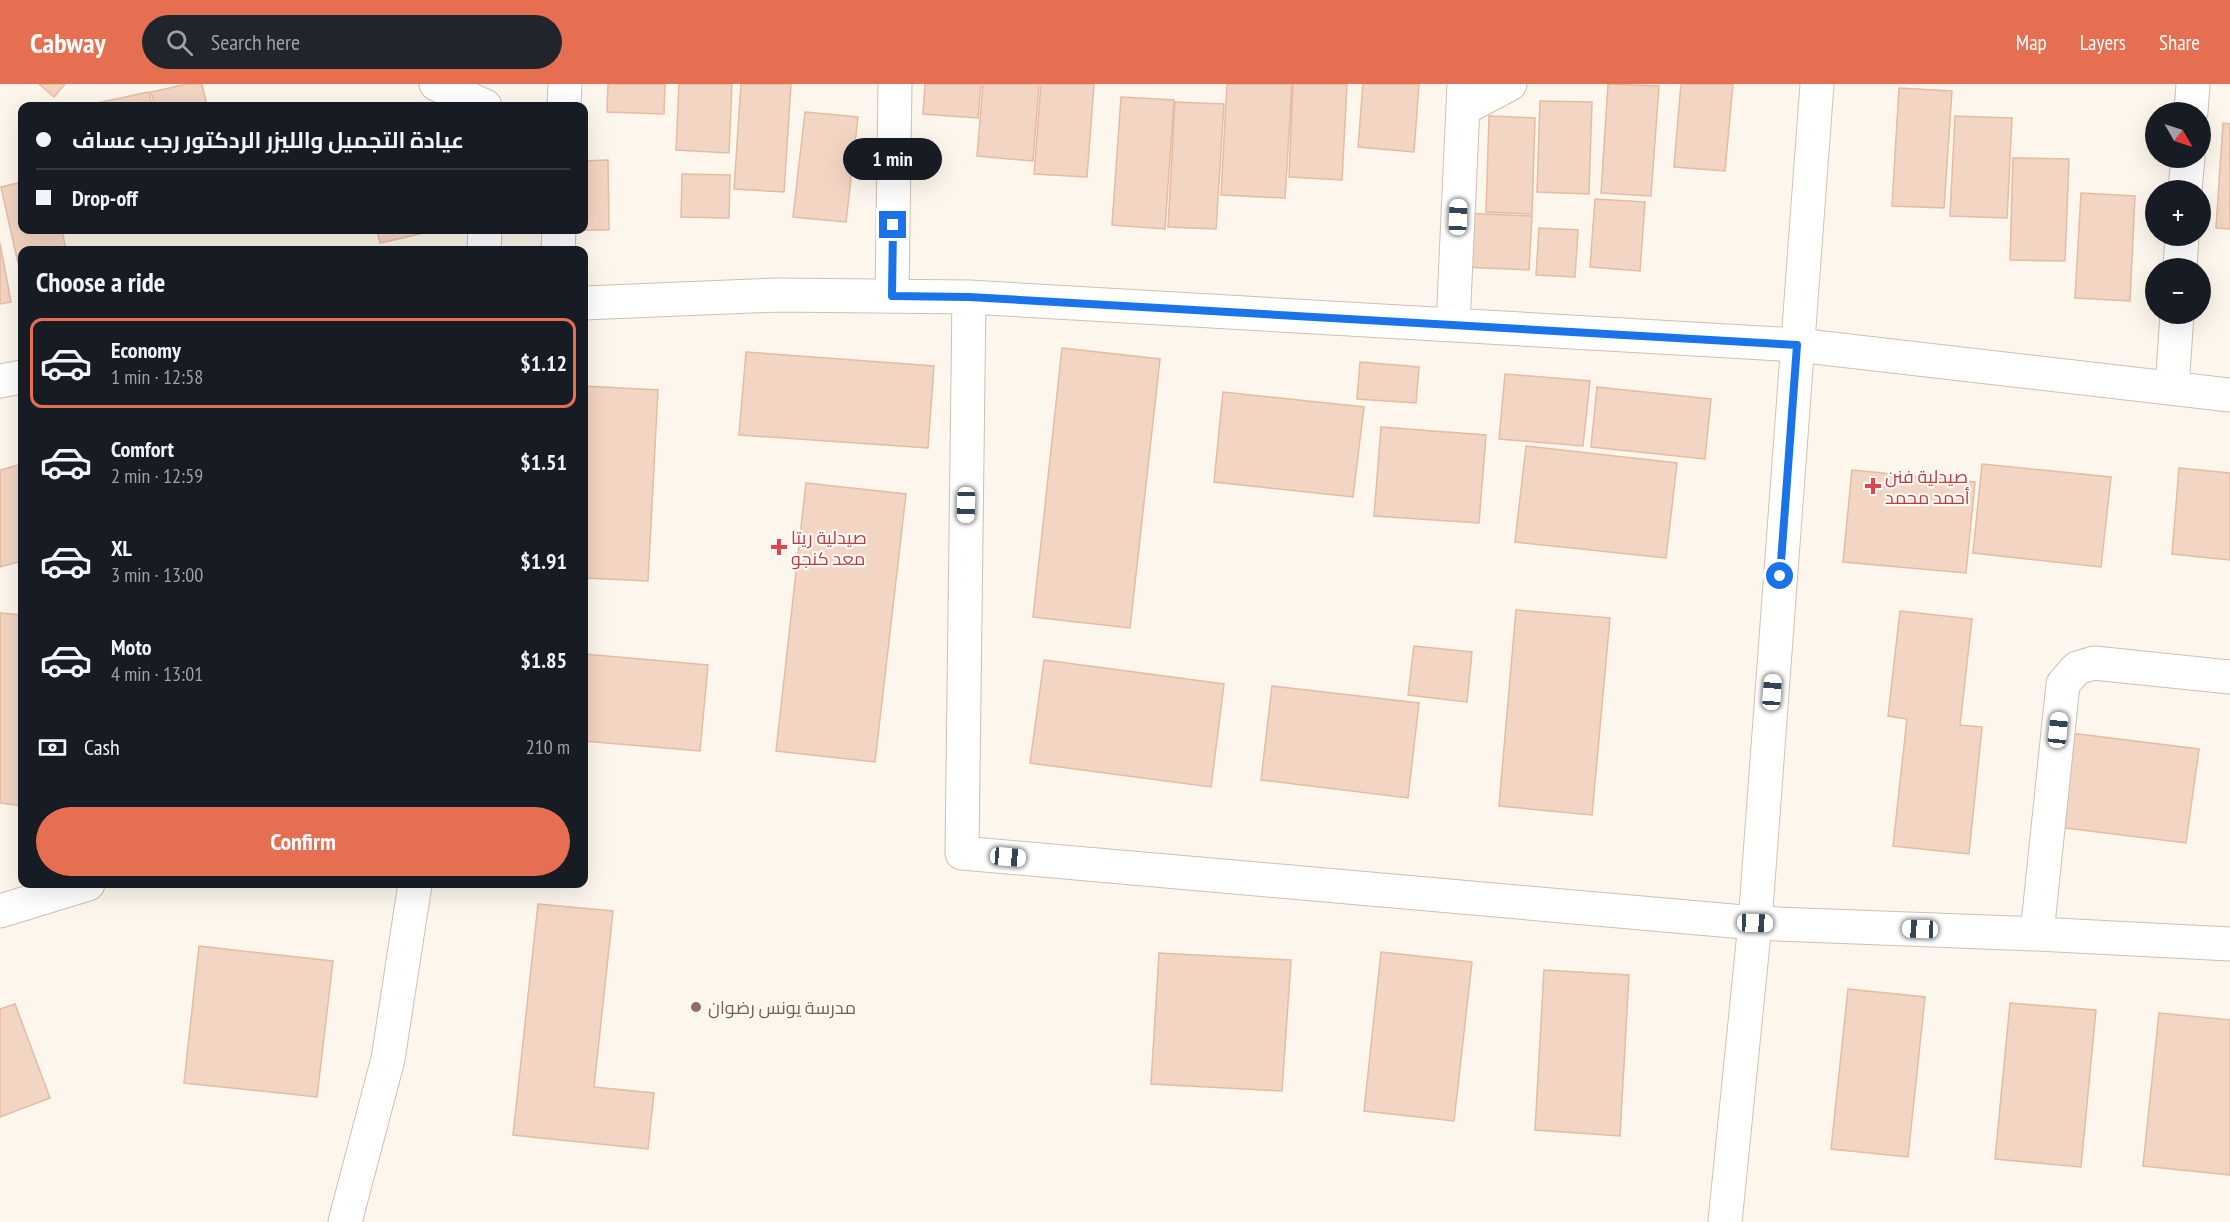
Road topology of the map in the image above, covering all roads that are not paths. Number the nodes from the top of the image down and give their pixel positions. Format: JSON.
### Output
{"nodes":[{"id":1,"x":436,"y":84,"type":"edge"},
{"id":2,"x":493,"y":84,"type":"edge"},
{"id":3,"x":565,"y":84,"type":"edge"},
{"id":4,"x":896,"y":84,"type":"edge"},
{"id":5,"x":1510,"y":84,"type":"edge"},
{"id":6,"x":1817,"y":84,"type":"edge"},
{"id":7,"x":2193,"y":84,"type":"edge"},
{"id":8,"x":1463,"y":96,"type":"edge"},
{"id":9,"x":475,"y":102,"type":"edge"},
{"id":10,"x":492,"y":102,"type":"edge"},
{"id":11,"x":564,"y":102,"type":"edge"},
{"id":12,"x":2192,"y":102,"type":"edge"},
{"id":13,"x":892,"y":296,"type":"junction"},
{"id":14,"x":969,"y":297,"type":"junction"},
{"id":15,"x":588,"y":303,"type":"edge"},
{"id":16,"x":2176,"y":324,"type":"edge"},
{"id":17,"x":1454,"y":325,"type":"junction"},
{"id":18,"x":1797,"y":345,"type":"junction"},
{"id":19,"x":18,"y":378,"type":"edge"},
{"id":20,"x":0,"y":381,"type":"edge"},
{"id":21,"x":2172,"y":388,"type":"junction"},
{"id":22,"x":2230,"y":395,"type":"edge"},
{"id":23,"x":2230,"y":677,"type":"edge"},
{"id":24,"x":74,"y":888,"type":"edge"},
{"id":25,"x":414,"y":888,"type":"edge"},
{"id":26,"x":0,"y":910,"type":"edge"},
{"id":27,"x":1755,"y":923,"type":"junction"},
{"id":28,"x":2037,"y":934,"type":"junction"},
{"id":29,"x":2230,"y":944,"type":"edge"},
{"id":30,"x":345,"y":1222,"type":"edge"},
{"id":31,"x":1725,"y":1222,"type":"edge"}],
"edges":[{"from":1,"to":9,"type":"street"},
{"from":2,"to":10,"type":"street"},
{"from":3,"to":11,"type":"street"},
{"from":4,"to":13,"type":"street"},
{"from":5,"to":8,"type":"street"},
{"from":6,"to":18,"type":"street"},
{"from":7,"to":12,"type":"street"},
{"from":8,"to":17,"type":"street"},
{"from":13,"to":14,"type":"street"},
{"from":13,"to":15,"type":"street"},
{"from":14,"to":17,"type":"street"},
{"from":14,"to":27,"type":"street"},
{"from":16,"to":21,"type":"street"},
{"from":17,"to":18,"type":"street"},
{"from":18,"to":21,"type":"street"},
{"from":18,"to":27,"type":"street"},
{"from":19,"to":20,"type":"street"},
{"from":21,"to":22,"type":"street"},
{"from":23,"to":28,"type":"street"},
{"from":24,"to":26,"type":"street"},
{"from":25,"to":30,"type":"street"},
{"from":27,"to":28,"type":"street"},
{"from":27,"to":31,"type":"street"},
{"from":28,"to":29,"type":"street"}]}
